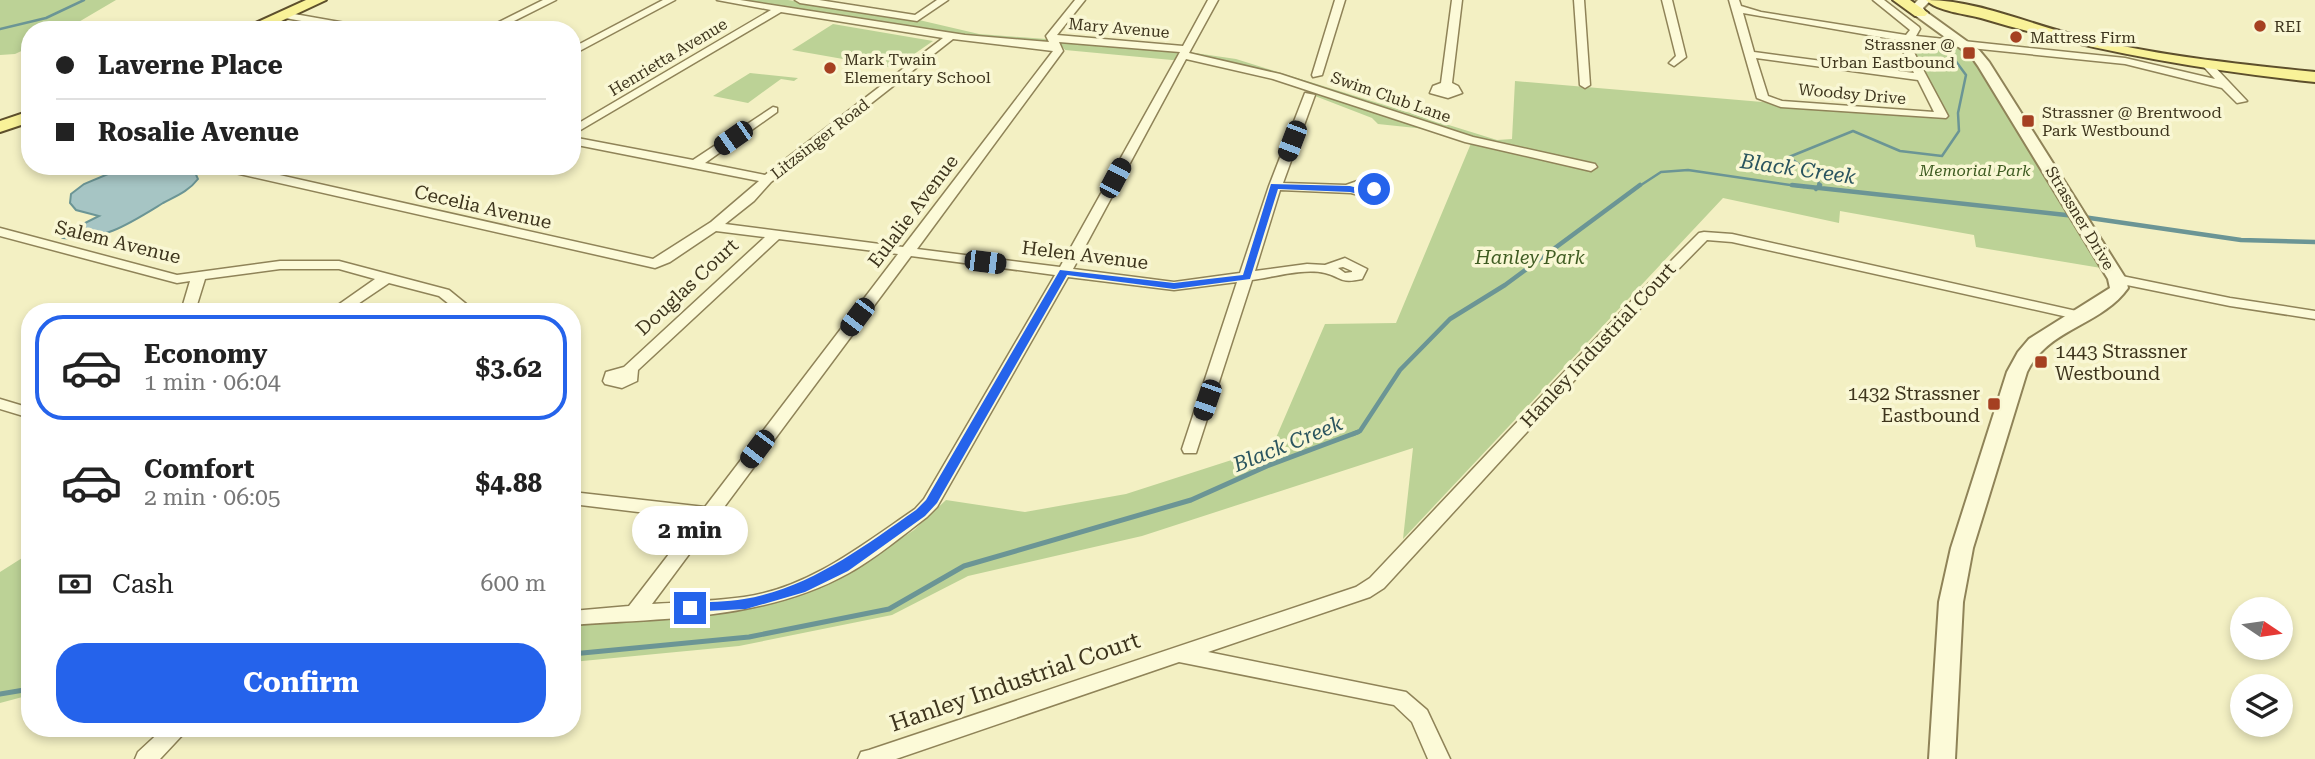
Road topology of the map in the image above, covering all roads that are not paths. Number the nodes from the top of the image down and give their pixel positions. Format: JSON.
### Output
{"nodes":[{"id":1,"x":319,"y":0,"type":"edge"},
{"id":2,"x":551,"y":0,"type":"edge"},
{"id":3,"x":670,"y":0,"type":"edge"},
{"id":4,"x":722,"y":0,"type":"edge"},
{"id":5,"x":800,"y":0,"type":"edge"},
{"id":6,"x":943,"y":0,"type":"edge"},
{"id":7,"x":1080,"y":0,"type":"edge"},
{"id":8,"x":1213,"y":0,"type":"edge"},
{"id":9,"x":1340,"y":0,"type":"edge"},
{"id":10,"x":1457,"y":0,"type":"edge"},
{"id":11,"x":1579,"y":0,"type":"edge"},
{"id":12,"x":1667,"y":0,"type":"edge"},
{"id":13,"x":1878,"y":0,"type":"edge"},
{"id":14,"x":1900,"y":0,"type":"edge"},
{"id":15,"x":1933,"y":0,"type":"edge"},
{"id":16,"x":1966,"y":5,"type":"edge"},
{"id":17,"x":1736,"y":8,"type":"edge"},
{"id":18,"x":780,"y":9,"type":"junction"},
{"id":19,"x":1923,"y":10,"type":"edge"},
{"id":20,"x":283,"y":15,"type":"junction"},
{"id":21,"x":269,"y":21,"type":"edge"},
{"id":22,"x":317,"y":21,"type":"edge"},
{"id":23,"x":507,"y":21,"type":"edge"},
{"id":24,"x":951,"y":36,"type":"junction"},
{"id":25,"x":1907,"y":38,"type":"junction"},
{"id":26,"x":1053,"y":42,"type":"junction"},
{"id":27,"x":1962,"y":43,"type":"junction"},
{"id":28,"x":581,"y":47,"type":"edge"},
{"id":29,"x":1183,"y":52,"type":"junction"},
{"id":30,"x":1748,"y":54,"type":"junction"},
{"id":31,"x":1674,"y":63,"type":"dead end"},
{"id":32,"x":2208,"y":66,"type":"junction"},
{"id":33,"x":1317,"y":75,"type":"dead end"},
{"id":34,"x":1923,"y":77,"type":"junction"},
{"id":35,"x":2315,"y":77,"type":"edge"},
{"id":36,"x":1446,"y":85,"type":"dead end"},
{"id":37,"x":1585,"y":85,"type":"dead end"},
{"id":38,"x":2225,"y":85,"type":"junction"},
{"id":39,"x":1309,"y":95,"type":"dead end"},
{"id":40,"x":2241,"y":101,"type":"dead end"},
{"id":41,"x":773,"y":110,"type":"dead end"},
{"id":42,"x":21,"y":122,"type":"edge"},
{"id":43,"x":0,"y":127,"type":"edge"},
{"id":44,"x":581,"y":127,"type":"edge"},
{"id":45,"x":581,"y":142,"type":"edge"},
{"id":46,"x":694,"y":165,"type":"junction"},
{"id":47,"x":1591,"y":167,"type":"dead end"},
{"id":48,"x":263,"y":175,"type":"edge"},
{"id":49,"x":767,"y":179,"type":"junction"},
{"id":50,"x":1275,"y":186,"type":"junction"},
{"id":51,"x":1350,"y":189,"type":"dead end"},
{"id":52,"x":711,"y":226,"type":"junction"},
{"id":53,"x":0,"y":232,"type":"edge"},
{"id":54,"x":775,"y":235,"type":"junction"},
{"id":55,"x":906,"y":252,"type":"junction"},
{"id":56,"x":655,"y":264,"type":"joint"},
{"id":57,"x":1330,"y":269,"type":"dead end"},
{"id":58,"x":1064,"y":272,"type":"junction"},
{"id":59,"x":388,"y":277,"type":"junction"},
{"id":60,"x":1247,"y":277,"type":"junction"},
{"id":61,"x":198,"y":278,"type":"junction"},
{"id":62,"x":2117,"y":279,"type":"junction"},
{"id":63,"x":192,"y":303,"type":"edge"},
{"id":64,"x":349,"y":303,"type":"edge"},
{"id":65,"x":457,"y":303,"type":"edge"},
{"id":66,"x":2081,"y":316,"type":"junction"},
{"id":67,"x":2315,"y":316,"type":"edge"},
{"id":68,"x":628,"y":371,"type":"dead end"},
{"id":69,"x":0,"y":404,"type":"edge"},
{"id":70,"x":21,"y":410,"type":"edge"},
{"id":71,"x":1190,"y":449,"type":"dead end"},
{"id":72,"x":581,"y":499,"type":"edge"},
{"id":73,"x":708,"y":514,"type":"junction"},
{"id":74,"x":635,"y":613,"type":"junction"},
{"id":75,"x":581,"y":617,"type":"edge"},
{"id":76,"x":1177,"y":655,"type":"junction"},
{"id":77,"x":169,"y":737,"type":"edge"},
{"id":78,"x":146,"y":759,"type":"edge"},
{"id":79,"x":869,"y":759,"type":"edge"},
{"id":80,"x":1439,"y":759,"type":"edge"},
{"id":81,"x":1942,"y":759,"type":"edge"}],
"edges":[{"from":1,"to":20,"type":"main road"},
{"from":2,"to":23,"type":"street"},
{"from":3,"to":28,"type":"street"},
{"from":4,"to":18,"type":"street","name":"Mary Avenue"},
{"from":5,"to":6,"type":"street"},
{"from":7,"to":26,"type":"street","name":"Eulalie Avenue"},
{"from":8,"to":29,"type":"street"},
{"from":9,"to":33,"type":"street"},
{"from":10,"to":36,"type":"street"},
{"from":11,"to":37,"type":"street"},
{"from":12,"to":31,"type":"street"},
{"from":13,"to":25,"type":"street"},
{"from":14,"to":19,"type":"main road"},
{"from":15,"to":16,"type":"main road"},
{"from":16,"to":19,"type":"main road"},
{"from":16,"to":32,"type":"main road"},
{"from":17,"to":25,"type":"street"},
{"from":17,"to":30,"type":"street"},
{"from":18,"to":24,"type":"street","name":"Mary Avenue"},
{"from":18,"to":44,"type":"street","name":"Henrietta Avenue"},
{"from":19,"to":27,"type":"street","name":"Strassner Drive"},
{"from":20,"to":21,"type":"main road"},
{"from":20,"to":22,"type":"street"},
{"from":24,"to":26,"type":"street","name":"Mary Avenue"},
{"from":24,"to":49,"type":"street","name":"Litzsinger Road"},
{"from":25,"to":27,"type":"street"},
{"from":25,"to":34,"type":"street"},
{"from":26,"to":29,"type":"street","name":"Mary Avenue"},
{"from":26,"to":55,"type":"street","name":"Eulalie Avenue"},
{"from":27,"to":38,"type":"street"},
{"from":27,"to":62,"type":"street","name":"Strassner Drive"},
{"from":29,"to":47,"type":"street","name":"Swim Club Lane"},
{"from":29,"to":58,"type":"street"},
{"from":30,"to":34,"type":"street"},
{"from":30,"to":34,"type":"street","name":"Woodsy Drive"},
{"from":32,"to":35,"type":"main road"},
{"from":32,"to":38,"type":"street"},
{"from":38,"to":40,"type":"street"},
{"from":39,"to":50,"type":"street"},
{"from":41,"to":46,"type":"street"},
{"from":42,"to":43,"type":"main road"},
{"from":45,"to":46,"type":"street"},
{"from":46,"to":49,"type":"street"},
{"from":48,"to":56,"type":"street","name":"Cecelia Avenue"},
{"from":49,"to":52,"type":"street","name":"Litzsinger Road"},
{"from":50,"to":51,"type":"street"},
{"from":50,"to":60,"type":"street"},
{"from":52,"to":54,"type":"street","name":"Helen Avenue"},
{"from":52,"to":56,"type":"street","name":"Litzsinger Road"},
{"from":53,"to":61,"type":"street","name":"Salem Avenue"},
{"from":54,"to":55,"type":"street","name":"Helen Avenue"},
{"from":54,"to":68,"type":"street","name":"Douglas Court"},
{"from":55,"to":58,"type":"street","name":"Helen Avenue"},
{"from":55,"to":73,"type":"street","name":"Eulalie Avenue"},
{"from":57,"to":60,"type":"street","name":"Helen Avenue"},
{"from":58,"to":60,"type":"street","name":"Helen Avenue"},
{"from":58,"to":74,"type":"street"},
{"from":59,"to":61,"type":"street","name":"Salem Avenue"},
{"from":59,"to":64,"type":"street"},
{"from":59,"to":65,"type":"street","name":"Salem Avenue"},
{"from":60,"to":71,"type":"street"},
{"from":61,"to":63,"type":"street"},
{"from":62,"to":66,"type":"street"},
{"from":62,"to":67,"type":"street"},
{"from":66,"to":76,"type":"street","name":"Hanley Industrial Court"},
{"from":66,"to":81,"type":"street"},
{"from":69,"to":70,"type":"street"},
{"from":72,"to":73,"type":"street"},
{"from":73,"to":74,"type":"street","name":"Eulalie Avenue"},
{"from":74,"to":75,"type":"street"},
{"from":76,"to":79,"type":"street","name":"Hanley Industrial Court"},
{"from":76,"to":80,"type":"street","name":"Hanley Industrial Court"},
{"from":77,"to":78,"type":"street"}]}
